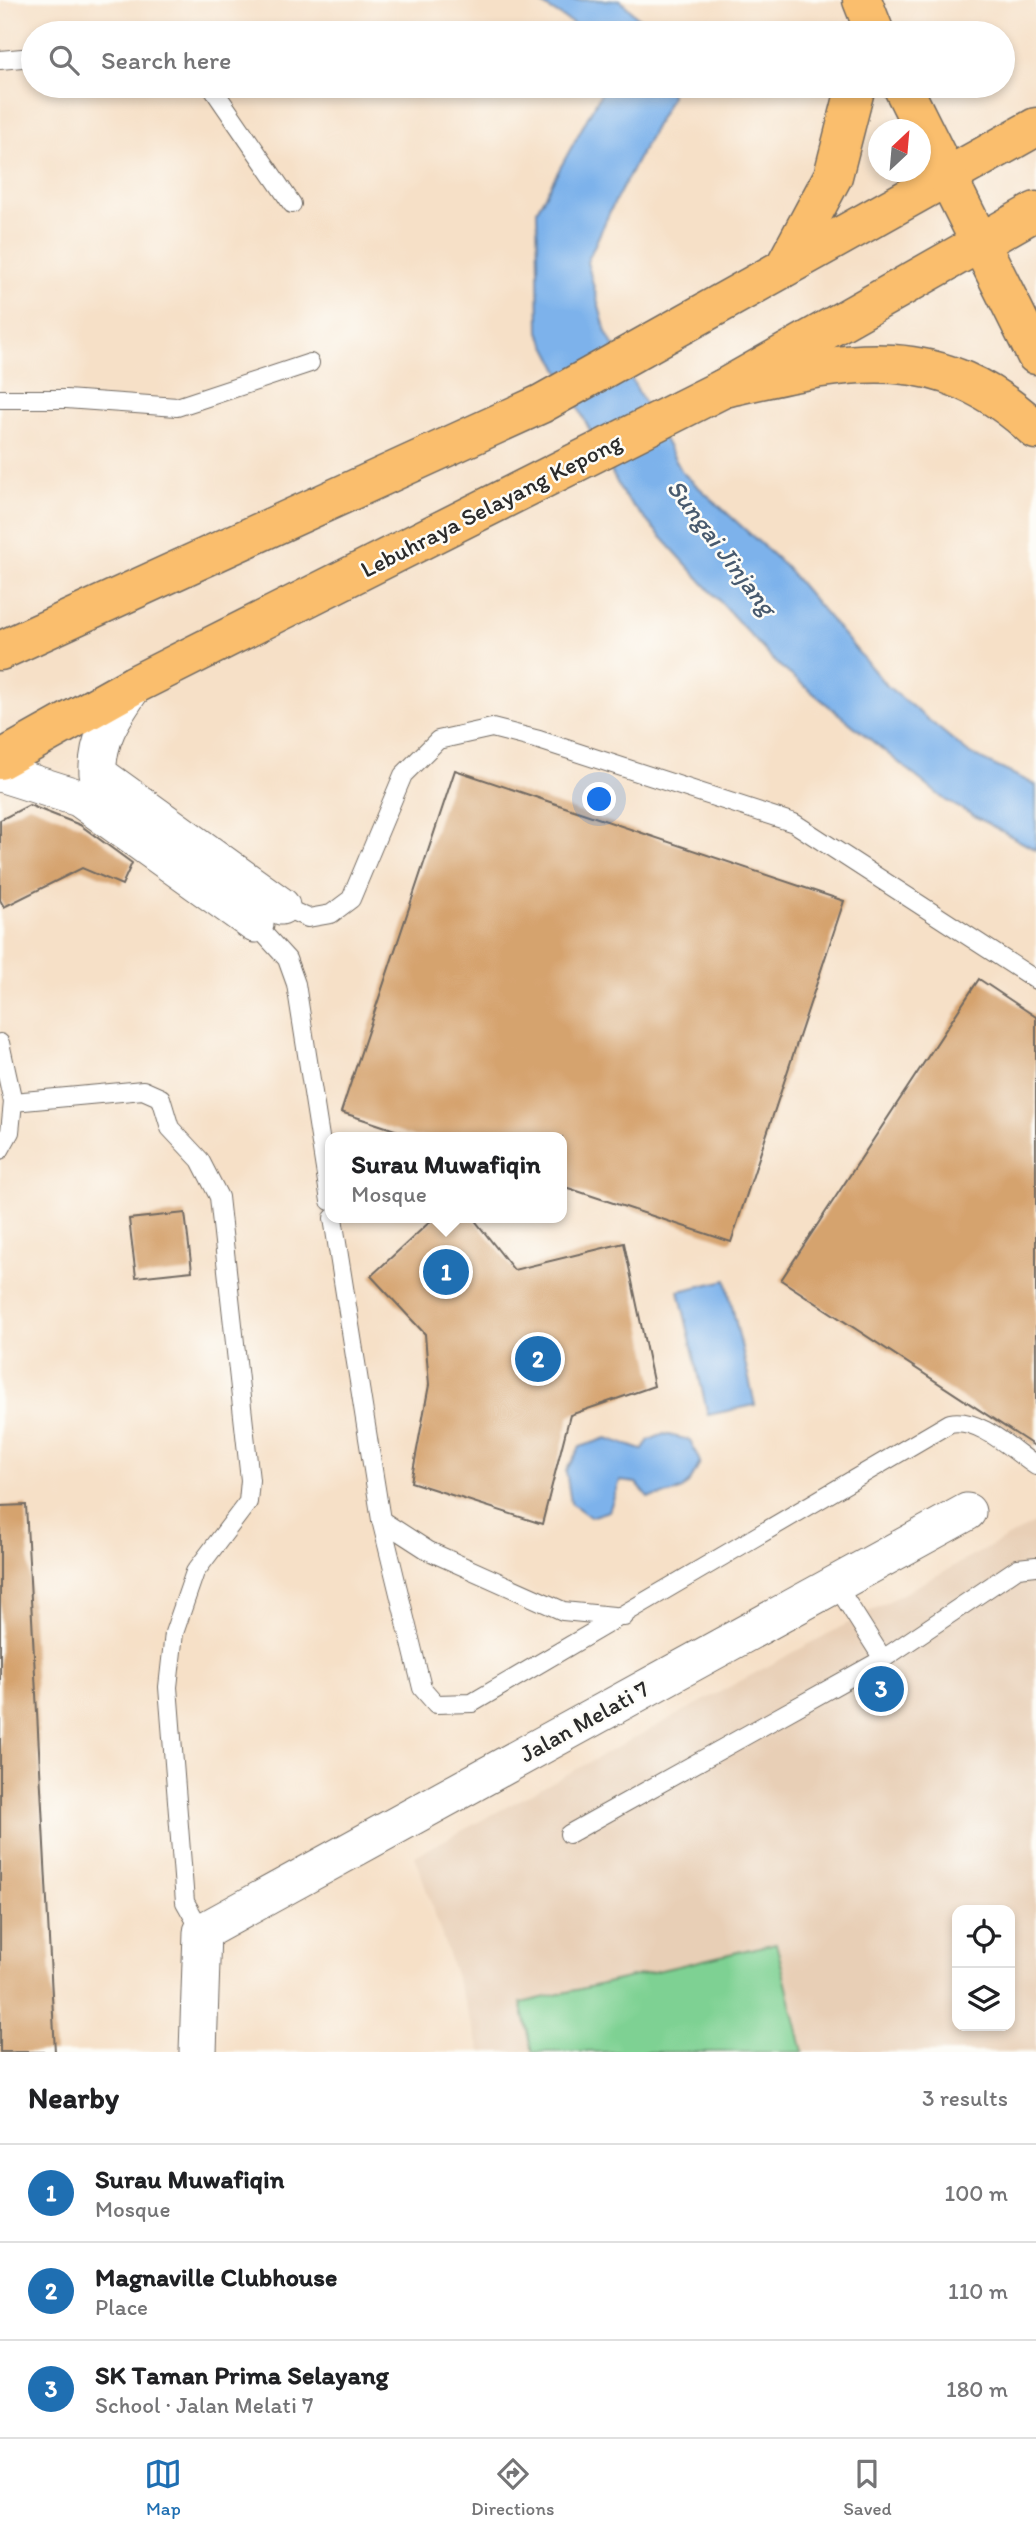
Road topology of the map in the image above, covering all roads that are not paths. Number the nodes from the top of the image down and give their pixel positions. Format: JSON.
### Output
{"nodes":[{"id":1,"x":21,"y":58,"type":"edge"},
{"id":2,"x":0,"y":60,"type":"edge"},
{"id":3,"x":219,"y":98,"type":"edge"},
{"id":4,"x":854,"y":98,"type":"edge"},
{"id":5,"x":908,"y":98,"type":"edge"},
{"id":6,"x":1036,"y":127,"type":"edge"},
{"id":7,"x":948,"y":175,"type":"junction"},
{"id":8,"x":292,"y":204,"type":"dead end"},
{"id":9,"x":1029,"y":215,"type":"edge"},
{"id":10,"x":979,"y":244,"type":"junction"},
{"id":11,"x":785,"y":266,"type":"junction"},
{"id":12,"x":1036,"y":355,"type":"edge"},
{"id":13,"x":310,"y":363,"type":"dead end"},
{"id":14,"x":724,"y":388,"type":"junction"},
{"id":15,"x":0,"y":399,"type":"edge"},
{"id":16,"x":1036,"y":430,"type":"edge"},
{"id":17,"x":0,"y":651,"type":"edge"},
{"id":18,"x":134,"y":685,"type":"junction"},
{"id":19,"x":0,"y":760,"type":"edge"},
{"id":20,"x":0,"y":773,"type":"edge"},
{"id":21,"x":212,"y":875,"type":"junction"},
{"id":22,"x":268,"y":915,"type":"junction"},
{"id":23,"x":1036,"y":980,"type":"edge"},
{"id":24,"x":0,"y":1043,"type":"edge"},
{"id":25,"x":13,"y":1102,"type":"junction"},
{"id":26,"x":0,"y":1150,"type":"edge"},
{"id":27,"x":325,"y":1164,"type":"edge"},
{"id":28,"x":334,"y":1223,"type":"edge"},
{"id":29,"x":1036,"y":1466,"type":"edge"},
{"id":30,"x":967,"y":1512,"type":"dead end"},
{"id":31,"x":381,"y":1520,"type":"junction"},
{"id":32,"x":1036,"y":1566,"type":"edge"},
{"id":33,"x":835,"y":1583,"type":"junction"},
{"id":34,"x":624,"y":1617,"type":"junction"},
{"id":35,"x":883,"y":1659,"type":"junction"},
{"id":36,"x":569,"y":1834,"type":"dead end"},
{"id":37,"x":202,"y":1932,"type":"junction"},
{"id":38,"x":198,"y":2052,"type":"edge"}],
"edges":[{"from":1,"to":2,"type":"lane"},
{"from":3,"to":8,"type":"lane"},
{"from":4,"to":11,"type":"main road"},
{"from":5,"to":7,"type":"main road"},
{"from":6,"to":7,"type":"main road"},
{"from":7,"to":10,"type":"main road"},
{"from":7,"to":11,"type":"main road"},
{"from":9,"to":10,"type":"main road","name":"Lebuhraya Selayang Kepong"},
{"from":10,"to":12,"type":"main road"},
{"from":10,"to":14,"type":"main road","name":"Lebuhraya Selayang Kepong"},
{"from":11,"to":17,"type":"main road"},
{"from":13,"to":15,"type":"lane"},
{"from":14,"to":16,"type":"main road"},
{"from":14,"to":18,"type":"main road","name":"Lebuhraya Selayang Kepong"},
{"from":18,"to":19,"type":"main road","name":"Lebuhraya Selayang Kepong"},
{"from":18,"to":21,"type":"street"},
{"from":20,"to":21,"type":"street"},
{"from":21,"to":22,"type":"street"},
{"from":22,"to":23,"type":"lane"},
{"from":22,"to":27,"type":"lane"},
{"from":24,"to":25,"type":"lane"},
{"from":25,"to":26,"type":"lane"},
{"from":25,"to":37,"type":"lane"},
{"from":28,"to":31,"type":"lane"},
{"from":29,"to":34,"type":"lane"},
{"from":30,"to":33,"type":"street","name":"Jalan Melati 7"},
{"from":31,"to":34,"type":"lane"},
{"from":31,"to":34,"type":"lane"},
{"from":32,"to":35,"type":"lane"},
{"from":33,"to":35,"type":"lane"},
{"from":33,"to":37,"type":"street","name":"Jalan Melati 7"},
{"from":35,"to":36,"type":"lane"},
{"from":37,"to":38,"type":"street"}]}
